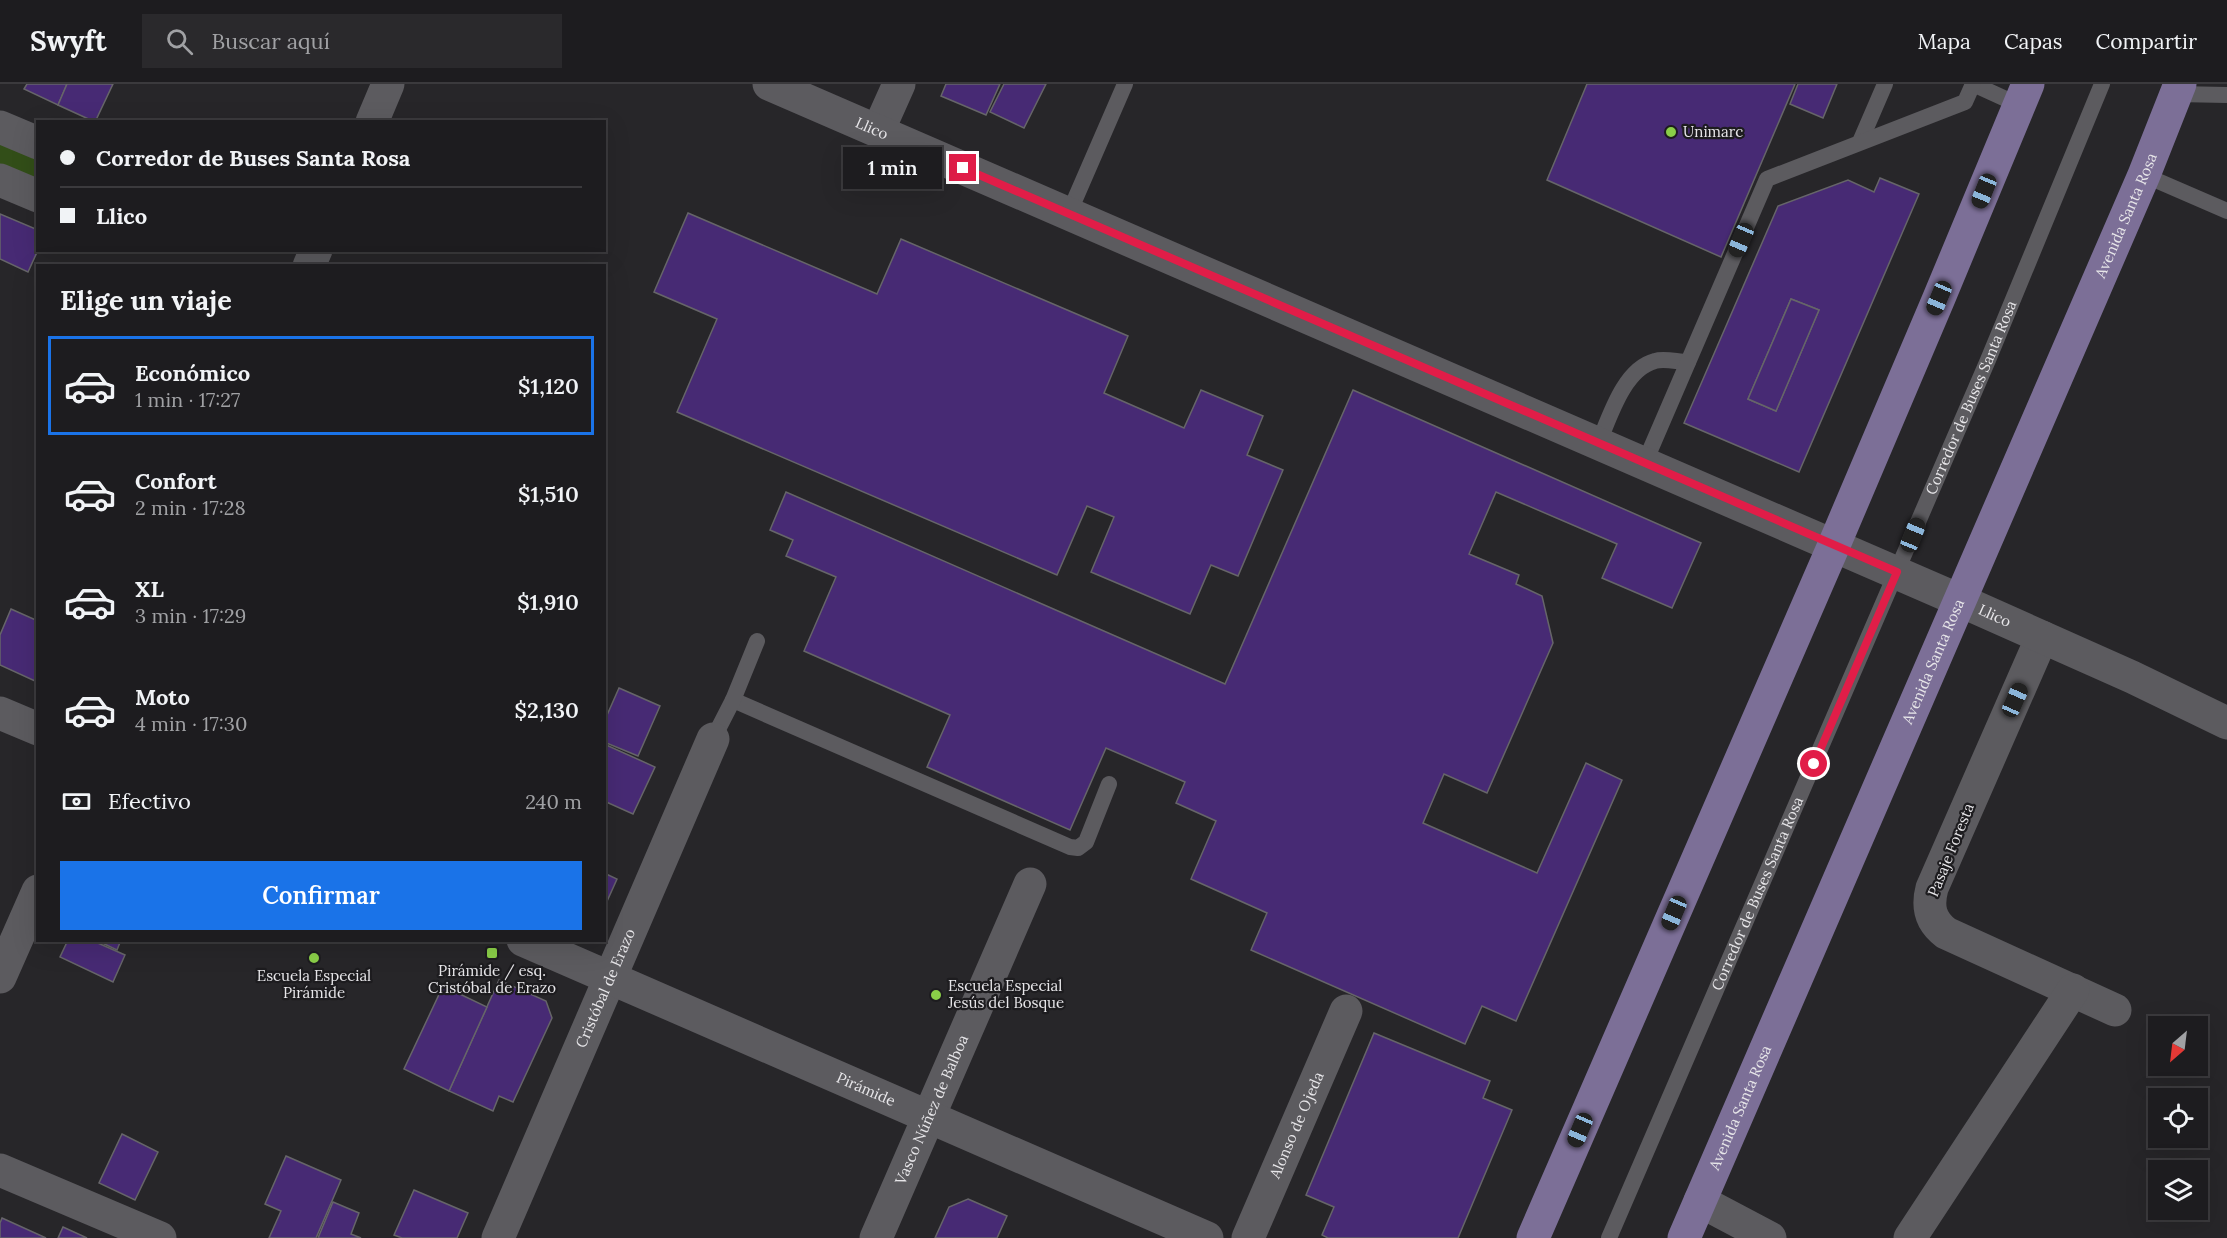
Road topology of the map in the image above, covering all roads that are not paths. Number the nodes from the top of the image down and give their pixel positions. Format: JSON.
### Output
{"nodes":[{"id":1,"x":388,"y":84,"type":"edge"},
{"id":2,"x":769,"y":84,"type":"edge"},
{"id":3,"x":899,"y":84,"type":"edge"},
{"id":4,"x":1125,"y":84,"type":"edge"},
{"id":5,"x":1885,"y":84,"type":"edge"},
{"id":6,"x":1973,"y":84,"type":"edge"},
{"id":7,"x":2102,"y":84,"type":"edge"},
{"id":8,"x":2178,"y":89,"type":"edge"},
{"id":9,"x":2023,"y":94,"type":"edge"},
{"id":10,"x":2227,"y":95,"type":"edge"},
{"id":11,"x":373,"y":120,"type":"edge"},
{"id":12,"x":0,"y":127,"type":"edge"},
{"id":13,"x":878,"y":131,"type":"junction"},
{"id":14,"x":36,"y":142,"type":"edge"},
{"id":15,"x":1860,"y":142,"type":"junction"},
{"id":16,"x":2144,"y":175,"type":"junction"},
{"id":17,"x":0,"y":180,"type":"edge"},
{"id":18,"x":36,"y":195,"type":"edge"},
{"id":19,"x":2227,"y":211,"type":"edge"},
{"id":20,"x":1069,"y":213,"type":"junction"},
{"id":21,"x":1688,"y":362,"type":"junction"},
{"id":22,"x":1599,"y":442,"type":"junction"},
{"id":23,"x":1645,"y":462,"type":"junction"},
{"id":24,"x":1834,"y":545,"type":"junction"},
{"id":25,"x":1897,"y":572,"type":"junction"},
{"id":26,"x":1959,"y":600,"type":"junction"},
{"id":27,"x":2042,"y":637,"type":"junction"},
{"id":28,"x":757,"y":641,"type":"dead end"},
{"id":29,"x":733,"y":700,"type":"junction"},
{"id":30,"x":0,"y":713,"type":"edge"},
{"id":31,"x":2227,"y":723,"type":"edge"},
{"id":32,"x":36,"y":728,"type":"edge"},
{"id":33,"x":713,"y":739,"type":"joint"},
{"id":34,"x":1109,"y":784,"type":"dead end"},
{"id":35,"x":1030,"y":884,"type":"dead end"},
{"id":36,"x":36,"y":896,"type":"edge"},
{"id":37,"x":528,"y":942,"type":"edge"},
{"id":38,"x":0,"y":977,"type":"edge"},
{"id":39,"x":610,"y":978,"type":"junction"},
{"id":40,"x":2073,"y":990,"type":"junction"},
{"id":41,"x":2115,"y":1010,"type":"dead end"},
{"id":42,"x":1346,"y":1011,"type":"dead end"},
{"id":43,"x":929,"y":1117,"type":"junction"},
{"id":44,"x":0,"y":1170,"type":"edge"},
{"id":45,"x":1700,"y":1202,"type":"junction"},
{"id":46,"x":160,"y":1238,"type":"edge"},
{"id":47,"x":498,"y":1238,"type":"edge"},
{"id":48,"x":876,"y":1238,"type":"edge"},
{"id":49,"x":1207,"y":1238,"type":"edge"},
{"id":50,"x":1248,"y":1238,"type":"edge"},
{"id":51,"x":1533,"y":1238,"type":"edge"},
{"id":52,"x":1610,"y":1238,"type":"edge"},
{"id":53,"x":1684,"y":1238,"type":"edge"},
{"id":54,"x":1770,"y":1238,"type":"edge"},
{"id":55,"x":1910,"y":1238,"type":"edge"}],
"edges":[{"from":1,"to":11,"type":"street"},
{"from":2,"to":13,"type":"street","name":"Llico"},
{"from":3,"to":13,"type":"street"},
{"from":4,"to":20,"type":"lane"},
{"from":5,"to":15,"type":"lane"},
{"from":6,"to":9,"type":"lane"},
{"from":6,"to":15,"type":"lane"},
{"from":7,"to":25,"type":"lane","name":"Corredor de Buses Santa Rosa"},
{"from":8,"to":10,"type":"lane"},
{"from":8,"to":16,"type":"main road","name":"Avenida Santa Rosa"},
{"from":9,"to":24,"type":"main road"},
{"from":12,"to":14,"type":"street"},
{"from":13,"to":20,"type":"street","name":"Llico"},
{"from":15,"to":21,"type":"lane"},
{"from":16,"to":19,"type":"lane"},
{"from":16,"to":26,"type":"main road","name":"Avenida Santa Rosa"},
{"from":17,"to":18,"type":"street"},
{"from":20,"to":22,"type":"street","name":"Llico"},
{"from":21,"to":22,"type":"lane"},
{"from":21,"to":23,"type":"lane"},
{"from":22,"to":23,"type":"street","name":"Llico"},
{"from":23,"to":24,"type":"street","name":"Llico"},
{"from":24,"to":25,"type":"street","name":"Llico"},
{"from":24,"to":51,"type":"main road"},
{"from":25,"to":26,"type":"street","name":"Llico"},
{"from":25,"to":52,"type":"lane","name":"Corredor de Buses Santa Rosa"},
{"from":26,"to":27,"type":"street","name":"Llico"},
{"from":26,"to":45,"type":"main road","name":"Avenida Santa Rosa"},
{"from":27,"to":31,"type":"street","name":"Llico"},
{"from":27,"to":40,"type":"street","name":"Pasaje Foresta"},
{"from":28,"to":29,"type":"lane"},
{"from":29,"to":33,"type":"lane"},
{"from":29,"to":34,"type":"lane"},
{"from":30,"to":32,"type":"street"},
{"from":33,"to":39,"type":"street","name":"Cristóbal de Erazo"},
{"from":35,"to":43,"type":"street","name":"Vasco Núñez de Balboa"},
{"from":36,"to":38,"type":"street"},
{"from":37,"to":39,"type":"street","name":"Pirámide"},
{"from":39,"to":43,"type":"street","name":"Pirámide"},
{"from":39,"to":47,"type":"street","name":"Cristóbal de Erazo"},
{"from":40,"to":41,"type":"street","name":"Pasaje Foresta"},
{"from":40,"to":55,"type":"street"},
{"from":42,"to":50,"type":"street","name":"Alonso de Ojeda"},
{"from":43,"to":48,"type":"street","name":"Vasco Núñez de Balboa"},
{"from":43,"to":49,"type":"street","name":"Pirámide"},
{"from":44,"to":46,"type":"street"},
{"from":45,"to":53,"type":"main road","name":"Avenida Santa Rosa"},
{"from":45,"to":54,"type":"street"}]}
